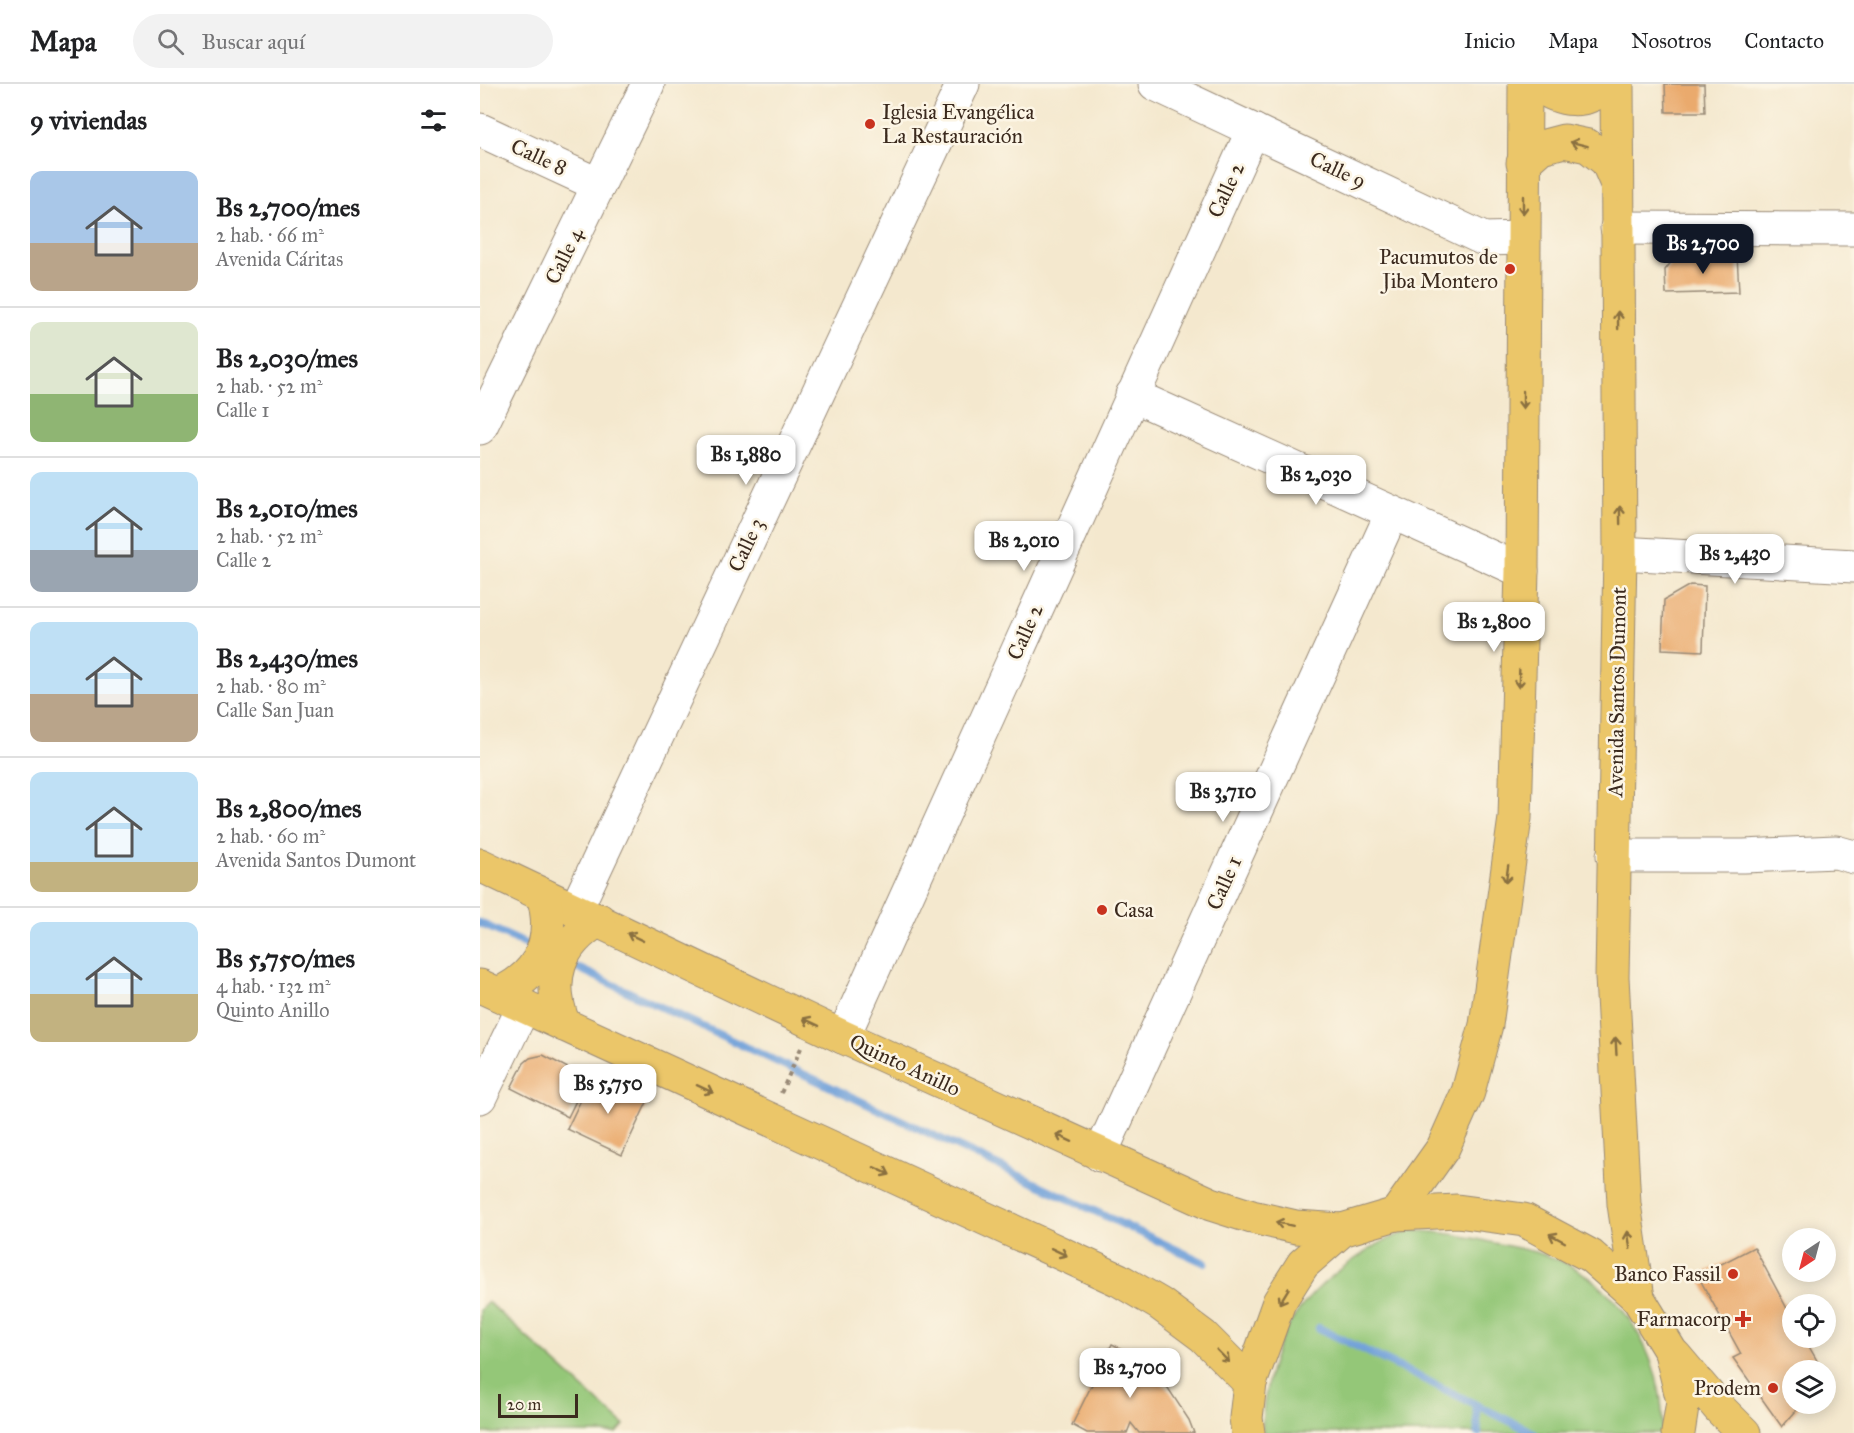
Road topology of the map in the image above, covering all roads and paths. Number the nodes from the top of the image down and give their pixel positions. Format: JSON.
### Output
{"nodes":[{"id":1,"x":648,"y":84,"type":"edge"},
{"id":2,"x":963,"y":84,"type":"edge"},
{"id":3,"x":1525,"y":84,"type":"edge"},
{"id":4,"x":1537,"y":84,"type":"edge"},
{"id":5,"x":1608,"y":84,"type":"edge"},
{"id":6,"x":1617,"y":84,"type":"edge"},
{"id":7,"x":1158,"y":85,"type":"edge"},
{"id":8,"x":480,"y":130,"type":"edge"},
{"id":9,"x":1253,"y":130,"type":"junction"},
{"id":10,"x":1523,"y":164,"type":"junction"},
{"id":11,"x":1617,"y":184,"type":"junction"},
{"id":12,"x":599,"y":185,"type":"junction"},
{"id":13,"x":1617,"y":228,"type":"junction"},
{"id":14,"x":1854,"y":229,"type":"edge"},
{"id":15,"x":1523,"y":238,"type":"junction"},
{"id":16,"x":1132,"y":395,"type":"junction"},
{"id":17,"x":480,"y":428,"type":"edge"},
{"id":18,"x":1392,"y":513,"type":"junction"},
{"id":19,"x":1620,"y":553,"type":"junction"},
{"id":20,"x":1854,"y":566,"type":"edge"},
{"id":21,"x":1522,"y":571,"type":"junction"},
{"id":22,"x":1613,"y":856,"type":"junction"},
{"id":23,"x":1854,"y":857,"type":"edge"},
{"id":24,"x":480,"y":865,"type":"edge"},
{"id":25,"x":568,"y":918,"type":"junction"},
{"id":26,"x":506,"y":991,"type":"edge"},
{"id":27,"x":559,"y":1010,"type":"junction"},
{"id":28,"x":843,"y":1037,"type":"junction"},
{"id":29,"x":804,"y":1041,"type":"dead end"},
{"id":30,"x":782,"y":1092,"type":"dead end"},
{"id":31,"x":480,"y":1097,"type":"edge"},
{"id":32,"x":1100,"y":1155,"type":"junction"},
{"id":33,"x":1396,"y":1214,"type":"junction"},
{"id":34,"x":1342,"y":1230,"type":"junction"},
{"id":35,"x":1638,"y":1298,"type":"junction"},
{"id":36,"x":1671,"y":1352,"type":"junction"},
{"id":37,"x":1250,"y":1383,"type":"junction"},
{"id":38,"x":1248,"y":1433,"type":"edge"},
{"id":39,"x":1678,"y":1433,"type":"edge"},
{"id":40,"x":1744,"y":1433,"type":"edge"}],
"edges":[{"from":1,"to":12,"type":"street","name":"Calle 4"},
{"from":2,"to":25,"type":"street","name":"Calle 3"},
{"from":3,"to":10,"type":"main road"},
{"from":4,"to":5,"type":"main road"},
{"from":6,"to":11,"type":"main road","name":"Avenida Santos Dumont"},
{"from":7,"to":9,"type":"street","name":"Calle 9"},
{"from":8,"to":12,"type":"street","name":"Calle 8"},
{"from":9,"to":15,"type":"street","name":"Calle 9"},
{"from":9,"to":16,"type":"street","name":"Calle 2"},
{"from":11,"to":10,"type":"main road","one_way":true},
{"from":10,"to":15,"type":"main road","one_way":true},
{"from":11,"to":13,"type":"main road","name":"Avenida Santos Dumont"},
{"from":12,"to":17,"type":"street","name":"Calle 4"},
{"from":13,"to":14,"type":"street"},
{"from":19,"to":13,"type":"main road","name":"Avenida Santos Dumont","one_way":true},
{"from":15,"to":21,"type":"main road","one_way":true},
{"from":16,"to":18,"type":"street"},
{"from":16,"to":28,"type":"street","name":"Calle 2"},
{"from":18,"to":21,"type":"street"},
{"from":18,"to":32,"type":"street","name":"Calle 1"},
{"from":19,"to":20,"type":"street"},
{"from":19,"to":22,"type":"main road","name":"Avenida Santos Dumont"},
{"from":21,"to":33,"type":"main road","one_way":true},
{"from":22,"to":23,"type":"street"},
{"from":35,"to":22,"type":"main road","name":"Avenida Santos Dumont","one_way":true},
{"from":24,"to":25,"type":"main road","name":"Quinto Anillo"},
{"from":25,"to":26,"type":"main road"},
{"from":25,"to":27,"type":"main road"},
{"from":28,"to":25,"type":"main road","name":"Quinto Anillo","one_way":true},
{"from":26,"to":27,"type":"main road"},
{"from":26,"to":31,"type":"street"},
{"from":27,"to":37,"type":"main road","one_way":true},
{"from":32,"to":28,"type":"main road","name":"Quinto Anillo","one_way":true},
{"from":29,"to":30,"type":"path"},
{"from":34,"to":32,"type":"main road","name":"Quinto Anillo","one_way":true},
{"from":33,"to":34,"type":"main road"},
{"from":35,"to":33,"type":"main road","one_way":true},
{"from":34,"to":37,"type":"main road","one_way":true},
{"from":35,"to":36,"type":"main road"},
{"from":36,"to":39,"type":"main road"},
{"from":36,"to":40,"type":"main road"},
{"from":37,"to":38,"type":"main road"}]}
